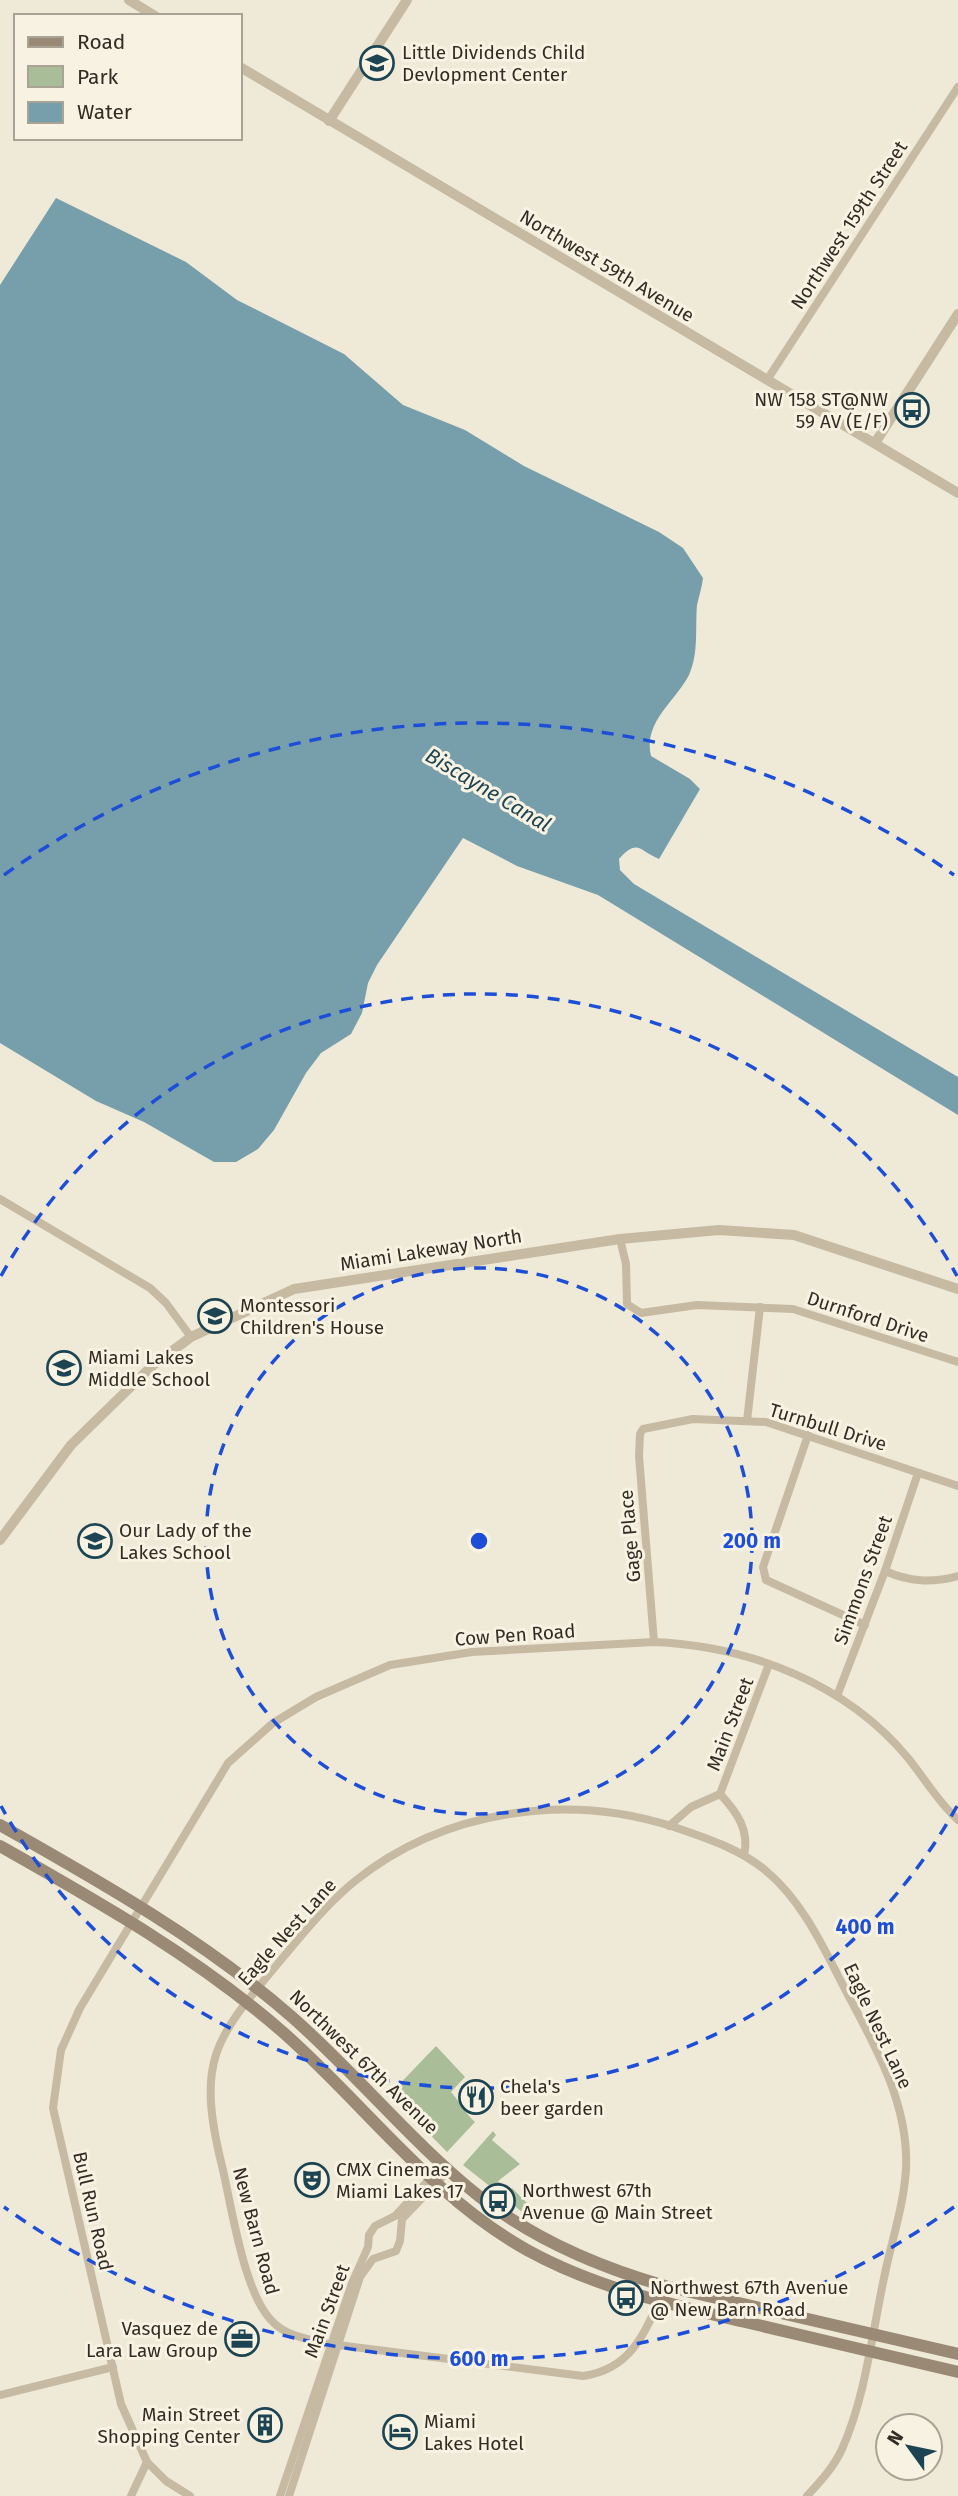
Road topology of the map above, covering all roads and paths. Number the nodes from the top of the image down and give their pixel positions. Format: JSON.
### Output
{"nodes":[{"id":1,"x":129,"y":0,"type":"edge"},
{"id":2,"x":407,"y":0,"type":"edge"},
{"id":3,"x":152,"y":14,"type":"edge"},
{"id":4,"x":242,"y":68,"type":"edge"},
{"id":5,"x":958,"y":87,"type":"edge"},
{"id":6,"x":329,"y":121,"type":"junction"},
{"id":7,"x":958,"y":314,"type":"edge"},
{"id":8,"x":767,"y":380,"type":"junction"},
{"id":9,"x":875,"y":443,"type":"junction"},
{"id":10,"x":958,"y":493,"type":"edge"},
{"id":11,"x":0,"y":1199,"type":"edge"},
{"id":12,"x":620,"y":1239,"type":"junction"},
{"id":13,"x":958,"y":1289,"type":"edge"},
{"id":14,"x":760,"y":1307,"type":"junction"},
{"id":15,"x":191,"y":1337,"type":"junction"},
{"id":16,"x":958,"y":1362,"type":"edge"},
{"id":17,"x":747,"y":1421,"type":"junction"},
{"id":18,"x":643,"y":1429,"type":"joint"},
{"id":19,"x":808,"y":1435,"type":"junction"},
{"id":20,"x":918,"y":1473,"type":"junction"},
{"id":21,"x":958,"y":1486,"type":"edge"},
{"id":22,"x":0,"y":1540,"type":"edge"},
{"id":23,"x":885,"y":1571,"type":"junction"},
{"id":24,"x":958,"y":1576,"type":"edge"},
{"id":25,"x":865,"y":1625,"type":"junction"},
{"id":26,"x":654,"y":1642,"type":"junction"},
{"id":27,"x":769,"y":1664,"type":"junction"},
{"id":28,"x":836,"y":1696,"type":"junction"},
{"id":29,"x":720,"y":1794,"type":"junction"},
{"id":30,"x":958,"y":1820,"type":"edge"},
{"id":31,"x":0,"y":1825,"type":"edge"},
{"id":32,"x":669,"y":1826,"type":"junction"},
{"id":33,"x":0,"y":1846,"type":"edge"},
{"id":34,"x":744,"y":1855,"type":"junction"},
{"id":35,"x":138,"y":1908,"type":"junction"},
{"id":36,"x":129,"y":1922,"type":"junction"},
{"id":37,"x":257,"y":1988,"type":"junction"},
{"id":38,"x":246,"y":2001,"type":"junction"},
{"id":39,"x":446,"y":2167,"type":"junction"},
{"id":40,"x":434,"y":2179,"type":"junction"},
{"id":41,"x":665,"y":2286,"type":"junction"},
{"id":42,"x":659,"y":2302,"type":"junction"},
{"id":43,"x":872,"y":2334,"type":"junction"},
{"id":44,"x":335,"y":2344,"type":"junction"},
{"id":45,"x":868,"y":2351,"type":"junction"},
{"id":46,"x":958,"y":2354,"type":"edge"},
{"id":47,"x":113,"y":2367,"type":"junction"},
{"id":48,"x":958,"y":2372,"type":"edge"},
{"id":49,"x":0,"y":2395,"type":"edge"},
{"id":50,"x":148,"y":2462,"type":"junction"},
{"id":51,"x":131,"y":2496,"type":"edge"},
{"id":52,"x":190,"y":2496,"type":"edge"},
{"id":53,"x":280,"y":2496,"type":"edge"},
{"id":54,"x":289,"y":2496,"type":"edge"},
{"id":55,"x":807,"y":2496,"type":"edge"}],
"edges":[{"from":1,"to":3,"type":"street"},
{"from":2,"to":6,"type":"street"},
{"from":4,"to":6,"type":"street","name":"Northwest 59th Avenue"},
{"from":5,"to":8,"type":"street","name":"Northwest 159th Street"},
{"from":6,"to":8,"type":"street","name":"Northwest 59th Avenue"},
{"from":7,"to":9,"type":"street"},
{"from":8,"to":9,"type":"street","name":"Northwest 59th Avenue"},
{"from":9,"to":10,"type":"street","name":"Northwest 59th Avenue"},
{"from":11,"to":15,"type":"street"},
{"from":12,"to":13,"type":"street","name":"Miami Lakeway North"},
{"from":12,"to":14,"type":"street","name":"Durnford Drive"},
{"from":12,"to":15,"type":"street","name":"Miami Lakeway North"},
{"from":14,"to":16,"type":"street","name":"Durnford Drive"},
{"from":14,"to":17,"type":"street"},
{"from":15,"to":22,"type":"street","name":"Miami Lakeway North"},
{"from":17,"to":18,"type":"street","name":"Turnbull Drive"},
{"from":17,"to":19,"type":"street","name":"Turnbull Drive"},
{"from":18,"to":26,"type":"street","name":"Gage Place"},
{"from":19,"to":20,"type":"street","name":"Turnbull Drive"},
{"from":19,"to":25,"type":"street"},
{"from":20,"to":21,"type":"street","name":"Turnbull Drive"},
{"from":20,"to":23,"type":"street","name":"Simmons Street"},
{"from":23,"to":24,"type":"street"},
{"from":23,"to":25,"type":"street","name":"Simmons Street"},
{"from":25,"to":28,"type":"street","name":"Simmons Street"},
{"from":26,"to":27,"type":"street","name":"Cow Pen Road"},
{"from":26,"to":35,"type":"street","name":"Cow Pen Road"},
{"from":27,"to":28,"type":"street","name":"Cow Pen Road"},
{"from":27,"to":29,"type":"street","name":"Main Street"},
{"from":28,"to":30,"type":"street","name":"Cow Pen Road"},
{"from":29,"to":32,"type":"street","name":"Main Street"},
{"from":29,"to":34,"type":"street","name":"Main Street"},
{"from":31,"to":35,"type":"main road","name":"Northwest 67th Avenue"},
{"from":32,"to":34,"type":"street","name":"Eagle Nest Lane"},
{"from":32,"to":37,"type":"street","name":"Eagle Nest Lane"},
{"from":33,"to":36,"type":"main road","name":"Northwest 67th Avenue"},
{"from":34,"to":43,"type":"street","name":"Eagle Nest Lane"},
{"from":35,"to":36,"type":"street","name":"Cow Pen Road"},
{"from":35,"to":37,"type":"main road","name":"Northwest 67th Avenue"},
{"from":36,"to":38,"type":"main road","name":"Northwest 67th Avenue"},
{"from":36,"to":47,"type":"street","name":"Bull Run Road"},
{"from":37,"to":38,"type":"street","name":"Eagle Nest Lane"},
{"from":37,"to":39,"type":"main road","name":"Northwest 67th Avenue"},
{"from":38,"to":40,"type":"main road","name":"Northwest 67th Avenue"},
{"from":38,"to":44,"type":"street","name":"New Barn Road"},
{"from":39,"to":40,"type":"street","name":"Main Street"},
{"from":39,"to":41,"type":"main road","name":"Northwest 67th Avenue"},
{"from":40,"to":42,"type":"main road","name":"Northwest 67th Avenue"},
{"from":40,"to":44,"type":"street","name":"Main Street"},
{"from":40,"to":44,"type":"street","name":"Main Street"},
{"from":41,"to":42,"type":"street","name":"New Barn Road"},
{"from":41,"to":43,"type":"main road","name":"Northwest 67th Avenue"},
{"from":42,"to":44,"type":"street","name":"New Barn Road"},
{"from":42,"to":45,"type":"main road","name":"Northwest 67th Avenue"},
{"from":43,"to":45,"type":"street","name":"Eagle Nest Lane"},
{"from":43,"to":46,"type":"main road","name":"Northwest 67th Avenue"},
{"from":44,"to":53,"type":"street","name":"Main Street"},
{"from":44,"to":54,"type":"street","name":"Main Street"},
{"from":45,"to":48,"type":"main road","name":"Northwest 67th Avenue"},
{"from":45,"to":55,"type":"street"},
{"from":47,"to":49,"type":"street"},
{"from":47,"to":50,"type":"street","name":"Bull Run Road"},
{"from":50,"to":51,"type":"street"},
{"from":50,"to":52,"type":"street","name":"Bull Run Road"}]}
